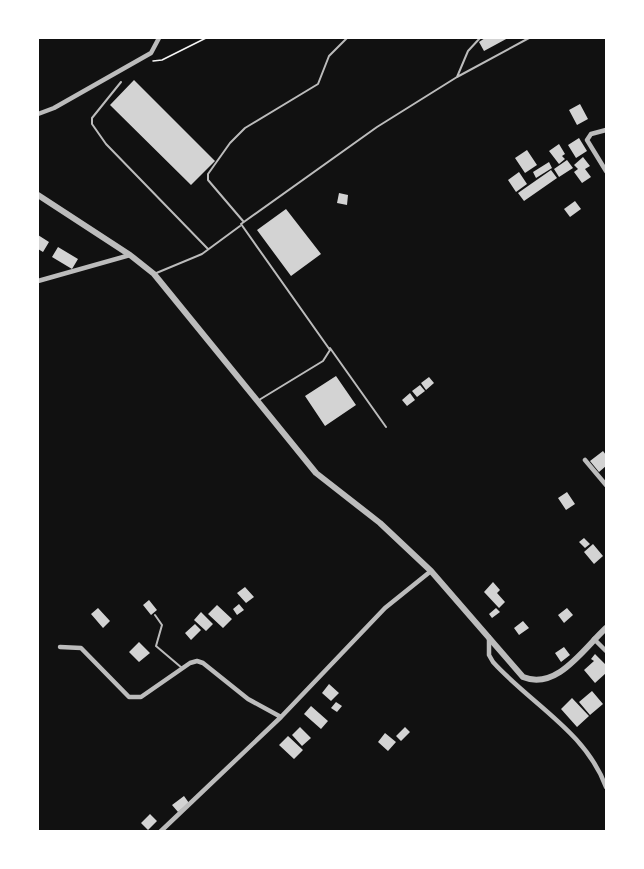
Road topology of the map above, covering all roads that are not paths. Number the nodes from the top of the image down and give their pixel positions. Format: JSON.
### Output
{"nodes":[{"id":1,"x":159,"y":38,"type":"edge"},
{"id":2,"x":347,"y":38,"type":"edge"},
{"id":3,"x":480,"y":38,"type":"edge"},
{"id":4,"x":529,"y":38,"type":"edge"},
{"id":5,"x":457,"y":77,"type":"junction"},
{"id":6,"x":122,"y":82,"type":"dead end"},
{"id":7,"x":38,"y":114,"type":"edge"},
{"id":8,"x":606,"y":130,"type":"edge"},
{"id":9,"x":606,"y":171,"type":"edge"},
{"id":10,"x":38,"y":195,"type":"edge"},
{"id":11,"x":244,"y":221,"type":"junction"},
{"id":12,"x":240,"y":226,"type":"junction"},
{"id":13,"x":208,"y":249,"type":"junction"},
{"id":14,"x":130,"y":255,"type":"junction"},
{"id":15,"x":154,"y":274,"type":"junction"},
{"id":16,"x":38,"y":281,"type":"edge"},
{"id":17,"x":329,"y":346,"type":"junction"},
{"id":18,"x":259,"y":400,"type":"junction"},
{"id":19,"x":386,"y":427,"type":"dead end"},
{"id":20,"x":585,"y":460,"type":"dead end"},
{"id":21,"x":606,"y":485,"type":"edge"},
{"id":22,"x":431,"y":571,"type":"junction"},
{"id":23,"x":155,"y":615,"type":"dead end"},
{"id":24,"x":606,"y":628,"type":"edge"},
{"id":25,"x":489,"y":637,"type":"junction"},
{"id":26,"x":594,"y":639,"type":"junction"},
{"id":27,"x":60,"y":647,"type":"dead end"},
{"id":28,"x":606,"y":651,"type":"edge"},
{"id":29,"x":182,"y":668,"type":"junction"},
{"id":30,"x":281,"y":717,"type":"junction"},
{"id":31,"x":606,"y":787,"type":"edge"},
{"id":32,"x":159,"y":831,"type":"edge"}],
"edges":[{"from":1,"to":7,"type":"street"},
{"from":2,"to":11,"type":"lane"},
{"from":3,"to":5,"type":"lane"},
{"from":4,"to":5,"type":"lane"},
{"from":5,"to":11,"type":"lane"},
{"from":6,"to":13,"type":"lane"},
{"from":8,"to":9,"type":"street"},
{"from":10,"to":14,"type":"street"},
{"from":11,"to":12,"type":"lane"},
{"from":12,"to":13,"type":"lane"},
{"from":12,"to":17,"type":"lane"},
{"from":13,"to":15,"type":"lane"},
{"from":14,"to":15,"type":"street"},
{"from":14,"to":16,"type":"street"},
{"from":15,"to":18,"type":"street"},
{"from":17,"to":18,"type":"lane"},
{"from":17,"to":19,"type":"lane"},
{"from":18,"to":22,"type":"street"},
{"from":20,"to":21,"type":"street"},
{"from":22,"to":25,"type":"street"},
{"from":22,"to":30,"type":"street"},
{"from":23,"to":29,"type":"lane"},
{"from":24,"to":26,"type":"street"},
{"from":25,"to":26,"type":"street"},
{"from":25,"to":31,"type":"street"},
{"from":26,"to":28,"type":"street"},
{"from":27,"to":29,"type":"street"},
{"from":29,"to":30,"type":"street"},
{"from":30,"to":32,"type":"street"}]}
